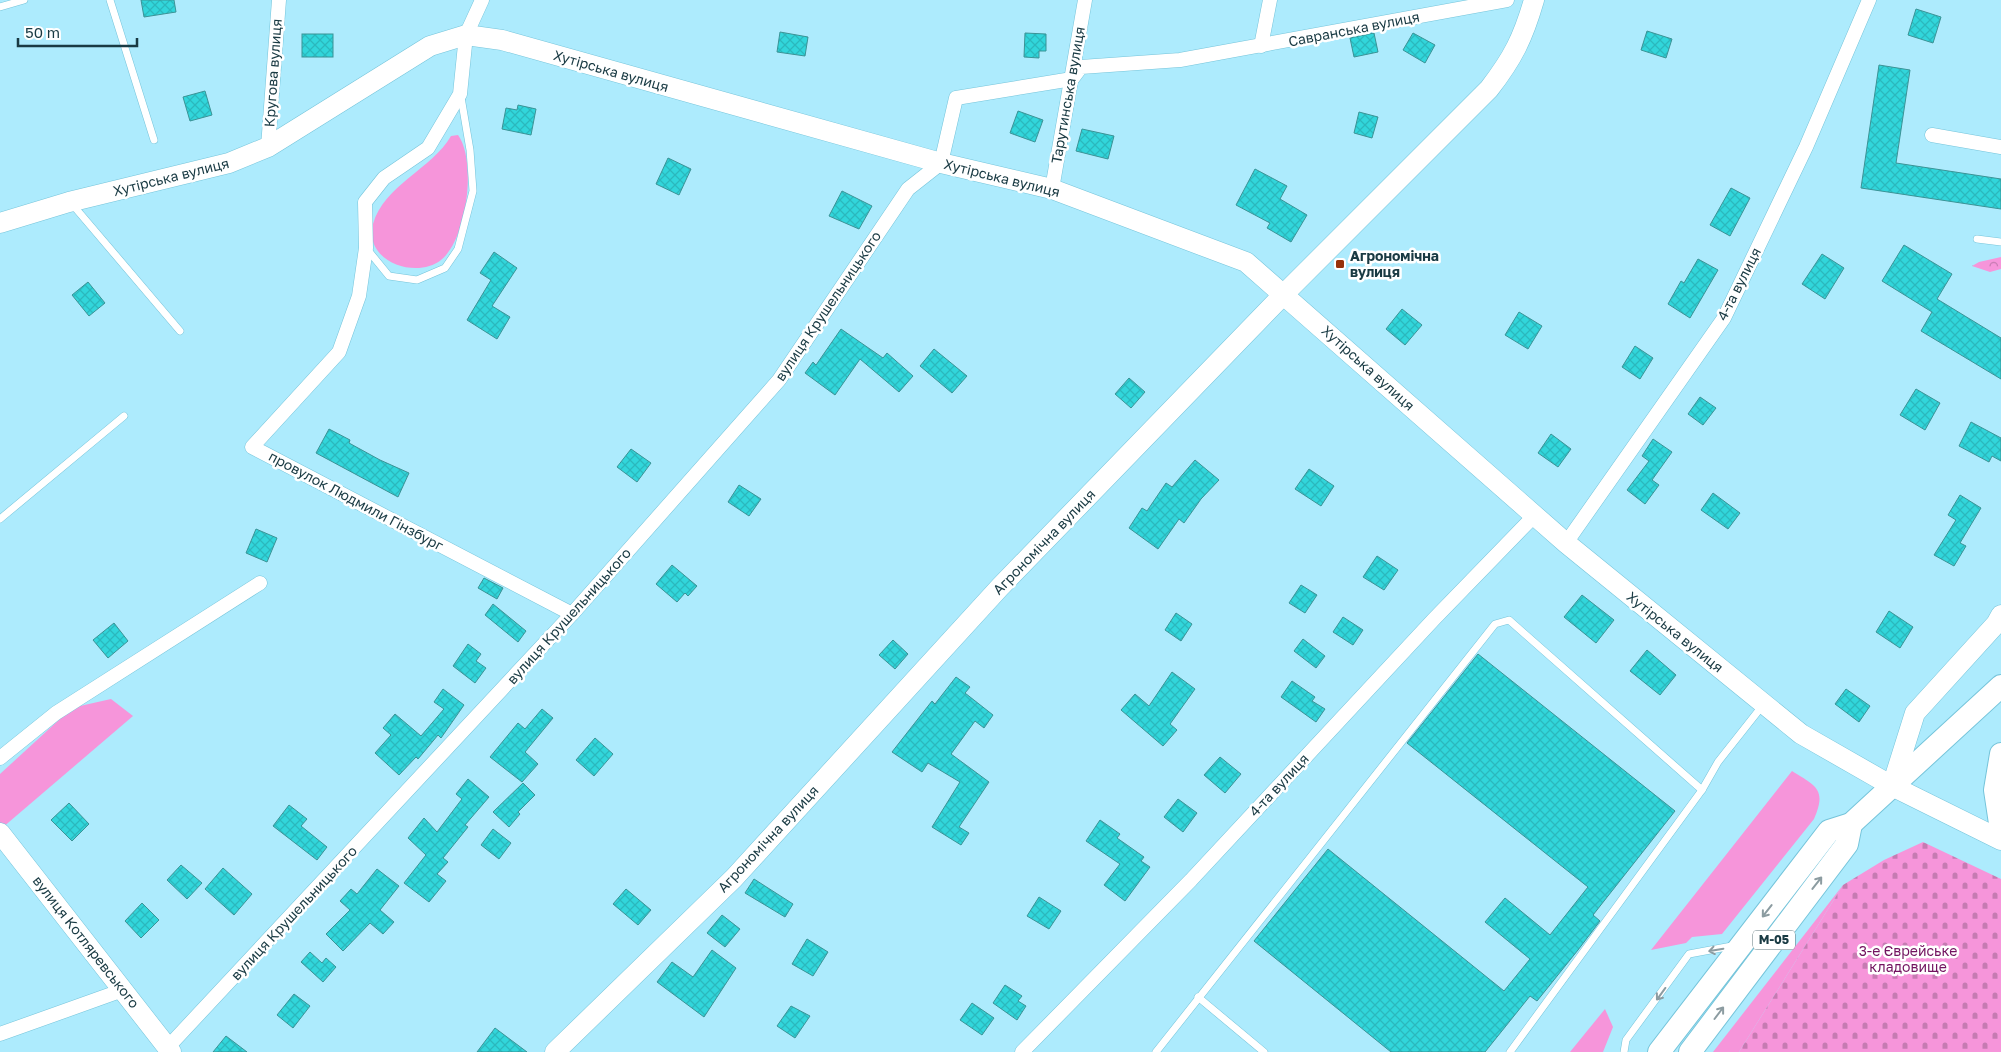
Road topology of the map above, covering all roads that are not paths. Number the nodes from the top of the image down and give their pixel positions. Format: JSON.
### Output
{"nodes":[{"id":1,"x":24,"y":0,"type":"edge"},
{"id":2,"x":110,"y":0,"type":"edge"},
{"id":3,"x":279,"y":0,"type":"edge"},
{"id":4,"x":482,"y":0,"type":"edge"},
{"id":5,"x":1084,"y":0,"type":"edge"},
{"id":6,"x":1270,"y":0,"type":"edge"},
{"id":7,"x":1507,"y":0,"type":"edge"},
{"id":8,"x":1534,"y":0,"type":"edge"},
{"id":9,"x":1869,"y":0,"type":"edge"},
{"id":10,"x":0,"y":7,"type":"edge"},
{"id":11,"x":466,"y":35,"type":"junction"},
{"id":12,"x":1261,"y":46,"type":"junction"},
{"id":13,"x":1072,"y":79,"type":"junction"},
{"id":14,"x":460,"y":94,"type":"junction"},
{"id":15,"x":1932,"y":135,"type":"dead end"},
{"id":16,"x":154,"y":140,"type":"dead end"},
{"id":17,"x":268,"y":147,"type":"junction"},
{"id":18,"x":2001,"y":147,"type":"edge"},
{"id":19,"x":941,"y":164,"type":"junction"},
{"id":20,"x":1052,"y":189,"type":"junction"},
{"id":21,"x":69,"y":202,"type":"junction"},
{"id":22,"x":0,"y":222,"type":"edge"},
{"id":23,"x":1977,"y":240,"type":"dead end"},
{"id":24,"x":2001,"y":242,"type":"edge"},
{"id":25,"x":366,"y":248,"type":"junction"},
{"id":26,"x":1284,"y":294,"type":"junction"},
{"id":27,"x":180,"y":331,"type":"dead end"},
{"id":28,"x":124,"y":416,"type":"dead end"},
{"id":29,"x":1534,"y":516,"type":"junction"},
{"id":30,"x":0,"y":519,"type":"edge"},
{"id":31,"x":1566,"y":543,"type":"junction"},
{"id":32,"x":260,"y":583,"type":"dead end"},
{"id":33,"x":572,"y":614,"type":"junction"},
{"id":34,"x":2001,"y":615,"type":"edge"},
{"id":35,"x":2001,"y":686,"type":"edge"},
{"id":36,"x":1764,"y":704,"type":"junction"},
{"id":37,"x":2001,"y":754,"type":"edge"},
{"id":38,"x":0,"y":758,"type":"edge"},
{"id":39,"x":1892,"y":786,"type":"junction"},
{"id":40,"x":1702,"y":790,"type":"junction"},
{"id":41,"x":1851,"y":824,"type":"junction"},
{"id":42,"x":2001,"y":830,"type":"edge"},
{"id":43,"x":0,"y":833,"type":"edge"},
{"id":44,"x":2001,"y":840,"type":"edge"},
{"id":45,"x":1742,"y":945,"type":"junction"},
{"id":46,"x":123,"y":990,"type":"junction"},
{"id":47,"x":1198,"y":998,"type":"junction"},
{"id":48,"x":0,"y":1034,"type":"edge"},
{"id":49,"x":170,"y":1050,"type":"edge"},
{"id":50,"x":556,"y":1052,"type":"edge"},
{"id":51,"x":1022,"y":1052,"type":"edge"},
{"id":52,"x":1156,"y":1052,"type":"edge"},
{"id":53,"x":1264,"y":1052,"type":"edge"},
{"id":54,"x":1510,"y":1052,"type":"edge"},
{"id":55,"x":1624,"y":1052,"type":"edge"},
{"id":56,"x":1659,"y":1052,"type":"edge"},
{"id":57,"x":1690,"y":1052,"type":"edge"}],
"edges":[{"from":1,"to":10,"type":"lane"},
{"from":2,"to":16,"type":"lane"},
{"from":3,"to":17,"type":"street","name":"Кругова вулиця"},
{"from":4,"to":11,"type":"street","name":"провулок Людмили Гінзбург"},
{"from":5,"to":13,"type":"street","name":"Тарутинська вулиця"},
{"from":6,"to":12,"type":"street"},
{"from":7,"to":12,"type":"street","name":"Савранська вулиця"},
{"from":8,"to":26,"type":"main road","name":"Агрономічна вулиця"},
{"from":9,"to":31,"type":"street","name":"4-та вулиця"},
{"from":11,"to":14,"type":"street","name":"провулок Людмили Гінзбург"},
{"from":11,"to":17,"type":"main road","name":"Хутірська вулиця"},
{"from":11,"to":19,"type":"main road","name":"Хутірська вулиця"},
{"from":12,"to":13,"type":"street","name":"Савранська вулиця"},
{"from":13,"to":19,"type":"street","name":"Савранська вулиця"},
{"from":13,"to":20,"type":"street","name":"Тарутинська вулиця"},
{"from":14,"to":25,"type":"street","name":"провулок Людмили Гінзбург"},
{"from":14,"to":25,"type":"lane"},
{"from":15,"to":18,"type":"street"},
{"from":17,"to":21,"type":"main road","name":"Хутірська вулиця"},
{"from":19,"to":20,"type":"main road","name":"Хутірська вулиця"},
{"from":19,"to":33,"type":"street","name":"вулиця Крушельницького"},
{"from":20,"to":26,"type":"main road","name":"Хутірська вулиця"},
{"from":21,"to":22,"type":"main road","name":"Хутірська вулиця"},
{"from":21,"to":27,"type":"lane"},
{"from":23,"to":24,"type":"lane"},
{"from":25,"to":33,"type":"street","name":"провулок Людмили Гінзбург"},
{"from":26,"to":29,"type":"main road","name":"Хутірська вулиця"},
{"from":26,"to":50,"type":"main road","name":"Агрономічна вулиця"},
{"from":28,"to":30,"type":"lane"},
{"from":29,"to":31,"type":"main road","name":"Хутірська вулиця"},
{"from":29,"to":51,"type":"street","name":"4-та вулиця"},
{"from":31,"to":36,"type":"main road","name":"Хутірська вулиця"},
{"from":32,"to":38,"type":"street"},
{"from":33,"to":49,"type":"street","name":"вулиця Крушельницького"},
{"from":34,"to":39,"type":"main road"},
{"from":35,"to":39,"type":"main road","number":"М-05"},
{"from":36,"to":39,"type":"main road","name":"Хутірська вулиця"},
{"from":36,"to":40,"type":"lane"},
{"from":37,"to":42,"type":"main road"},
{"from":39,"to":41,"type":"main road","number":"М-05"},
{"from":39,"to":44,"type":"main road","name":"Хутірська вулиця"},
{"from":40,"to":47,"type":"lane"},
{"from":40,"to":54,"type":"lane"},
{"from":41,"to":45,"type":"main road","number":"М-05","one_way":true},
{"from":57,"to":41,"type":"main road","number":"М-05","one_way":true},
{"from":43,"to":46,"type":"main road","name":"вулиця Котляревського"},
{"from":45,"to":55,"type":"lane","one_way":true},
{"from":45,"to":56,"type":"main road","number":"М-05"},
{"from":46,"to":48,"type":"street"},
{"from":46,"to":49,"type":"main road","name":"вулиця Котляревського"},
{"from":47,"to":52,"type":"lane"},
{"from":47,"to":53,"type":"lane"}]}
